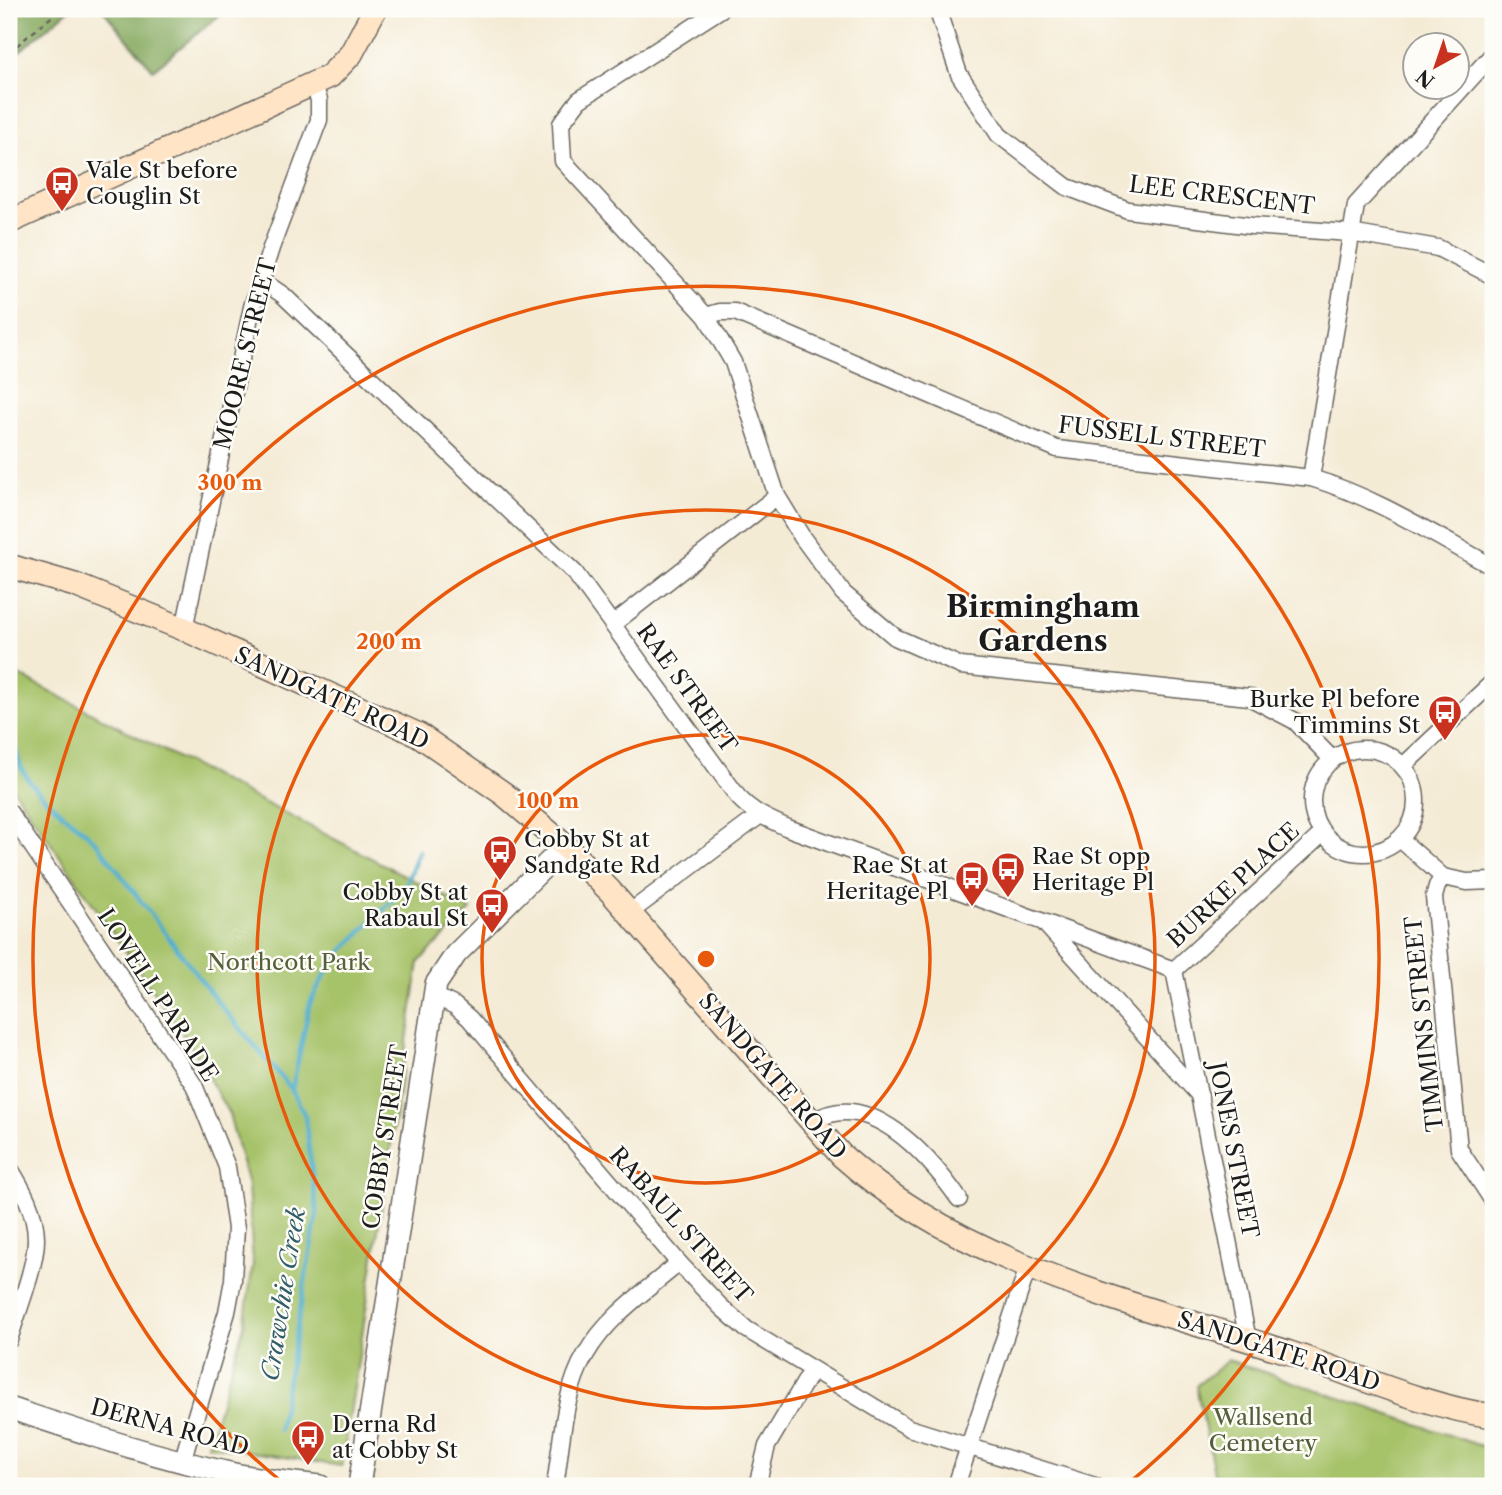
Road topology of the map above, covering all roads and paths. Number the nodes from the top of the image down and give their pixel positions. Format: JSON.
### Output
{"nodes":[{"id":1,"x":61,"y":9,"type":"edge"},
{"id":2,"x":375,"y":9,"type":"edge"},
{"id":3,"x":722,"y":9,"type":"edge"},
{"id":4,"x":937,"y":9,"type":"edge"},
{"id":5,"x":9,"y":52,"type":"edge"},
{"id":6,"x":1493,"y":54,"type":"edge"},
{"id":7,"x":314,"y":85,"type":"junction"},
{"id":8,"x":9,"y":222,"type":"edge"},
{"id":9,"x":1350,"y":233,"type":"junction"},
{"id":10,"x":1493,"y":276,"type":"edge"},
{"id":11,"x":261,"y":280,"type":"junction"},
{"id":12,"x":706,"y":316,"type":"junction"},
{"id":13,"x":1311,"y":478,"type":"junction"},
{"id":14,"x":777,"y":496,"type":"junction"},
{"id":15,"x":9,"y":566,"type":"edge"},
{"id":16,"x":1493,"y":567,"type":"edge"},
{"id":17,"x":613,"y":624,"type":"junction"},
{"id":18,"x":184,"y":629,"type":"junction"},
{"id":19,"x":1493,"y":682,"type":"edge"},
{"id":20,"x":1332,"y":759,"type":"junction"},
{"id":21,"x":1403,"y":766,"type":"junction"},
{"id":22,"x":9,"y":812,"type":"edge"},
{"id":23,"x":759,"y":816,"type":"junction"},
{"id":24,"x":1323,"y":833,"type":"junction"},
{"id":25,"x":1400,"y":839,"type":"junction"},
{"id":26,"x":565,"y":846,"type":"junction"},
{"id":27,"x":1443,"y":877,"type":"junction"},
{"id":28,"x":1493,"y":881,"type":"edge"},
{"id":29,"x":629,"y":913,"type":"junction"},
{"id":30,"x":1045,"y":924,"type":"junction"},
{"id":31,"x":1174,"y":970,"type":"junction"},
{"id":32,"x":433,"y":995,"type":"junction"},
{"id":33,"x":1202,"y":1097,"type":"junction"},
{"id":34,"x":812,"y":1122,"type":"junction"},
{"id":35,"x":9,"y":1167,"type":"edge"},
{"id":36,"x":960,"y":1199,"type":"dead end"},
{"id":37,"x":1493,"y":1202,"type":"edge"},
{"id":38,"x":679,"y":1262,"type":"junction"},
{"id":39,"x":1028,"y":1267,"type":"junction"},
{"id":40,"x":9,"y":1340,"type":"edge"},
{"id":41,"x":1248,"y":1340,"type":"junction"},
{"id":42,"x":812,"y":1370,"type":"junction"},
{"id":43,"x":9,"y":1408,"type":"edge"},
{"id":44,"x":1493,"y":1416,"type":"edge"},
{"id":45,"x":969,"y":1446,"type":"junction"},
{"id":46,"x":182,"y":1462,"type":"junction"},
{"id":47,"x":320,"y":1486,"type":"edge"},
{"id":48,"x":359,"y":1486,"type":"edge"},
{"id":49,"x":555,"y":1486,"type":"edge"},
{"id":50,"x":757,"y":1486,"type":"edge"},
{"id":51,"x":956,"y":1486,"type":"edge"},
{"id":52,"x":1095,"y":1486,"type":"edge"}],
"edges":[{"from":1,"to":5,"type":"path"},
{"from":2,"to":7,"type":"main road"},
{"from":3,"to":12,"type":"street"},
{"from":4,"to":9,"type":"street","name":"LEE CRESCENT"},
{"from":6,"to":9,"type":"street"},
{"from":7,"to":8,"type":"main road"},
{"from":7,"to":11,"type":"street","name":"MOORE STREET"},
{"from":9,"to":10,"type":"street","name":"LEE CRESCENT"},
{"from":9,"to":13,"type":"street"},
{"from":11,"to":17,"type":"street","name":"RAE STREET"},
{"from":11,"to":18,"type":"street","name":"MOORE STREET"},
{"from":12,"to":13,"type":"street","name":"FUSSELL STREET"},
{"from":12,"to":14,"type":"street"},
{"from":13,"to":16,"type":"street","name":"FUSSELL STREET"},
{"from":14,"to":17,"type":"street"},
{"from":14,"to":20,"type":"street"},
{"from":15,"to":18,"type":"main road","name":"SANDGATE ROAD"},
{"from":17,"to":23,"type":"street","name":"RAE STREET"},
{"from":18,"to":26,"type":"main road","name":"SANDGATE ROAD"},
{"from":19,"to":21,"type":"street"},
{"from":20,"to":21,"type":"street"},
{"from":20,"to":24,"type":"street"},
{"from":21,"to":25,"type":"street"},
{"from":22,"to":46,"type":"street","name":"LOVELL PARADE"},
{"from":23,"to":29,"type":"street"},
{"from":23,"to":30,"type":"street","name":"RAE STREET"},
{"from":24,"to":25,"type":"street"},
{"from":24,"to":31,"type":"street","name":"BURKE PLACE"},
{"from":25,"to":27,"type":"street"},
{"from":26,"to":29,"type":"main road","name":"SANDGATE ROAD"},
{"from":26,"to":32,"type":"street","name":"COBBY STREET"},
{"from":27,"to":28,"type":"street"},
{"from":27,"to":37,"type":"street","name":"TIMMINS STREET"},
{"from":29,"to":34,"type":"main road","name":"SANDGATE ROAD"},
{"from":30,"to":31,"type":"street","name":"RAE STREET"},
{"from":30,"to":33,"type":"street"},
{"from":31,"to":33,"type":"street","name":"JONES STREET"},
{"from":32,"to":38,"type":"street","name":"RABAUL STREET"},
{"from":32,"to":48,"type":"street","name":"COBBY STREET"},
{"from":33,"to":41,"type":"street","name":"JONES STREET"},
{"from":34,"to":36,"type":"street"},
{"from":34,"to":39,"type":"main road","name":"SANDGATE ROAD"},
{"from":35,"to":40,"type":"street"},
{"from":38,"to":42,"type":"street","name":"RABAUL STREET"},
{"from":38,"to":49,"type":"street"},
{"from":39,"to":41,"type":"main road","name":"SANDGATE ROAD"},
{"from":39,"to":45,"type":"street"},
{"from":41,"to":44,"type":"main road","name":"SANDGATE ROAD"},
{"from":42,"to":45,"type":"street","name":"RABAUL STREET"},
{"from":42,"to":50,"type":"street"},
{"from":43,"to":46,"type":"street","name":"DERNA ROAD"},
{"from":45,"to":51,"type":"street"},
{"from":45,"to":52,"type":"street","name":"RABAUL STREET"},
{"from":46,"to":47,"type":"street","name":"DERNA ROAD"}]}
